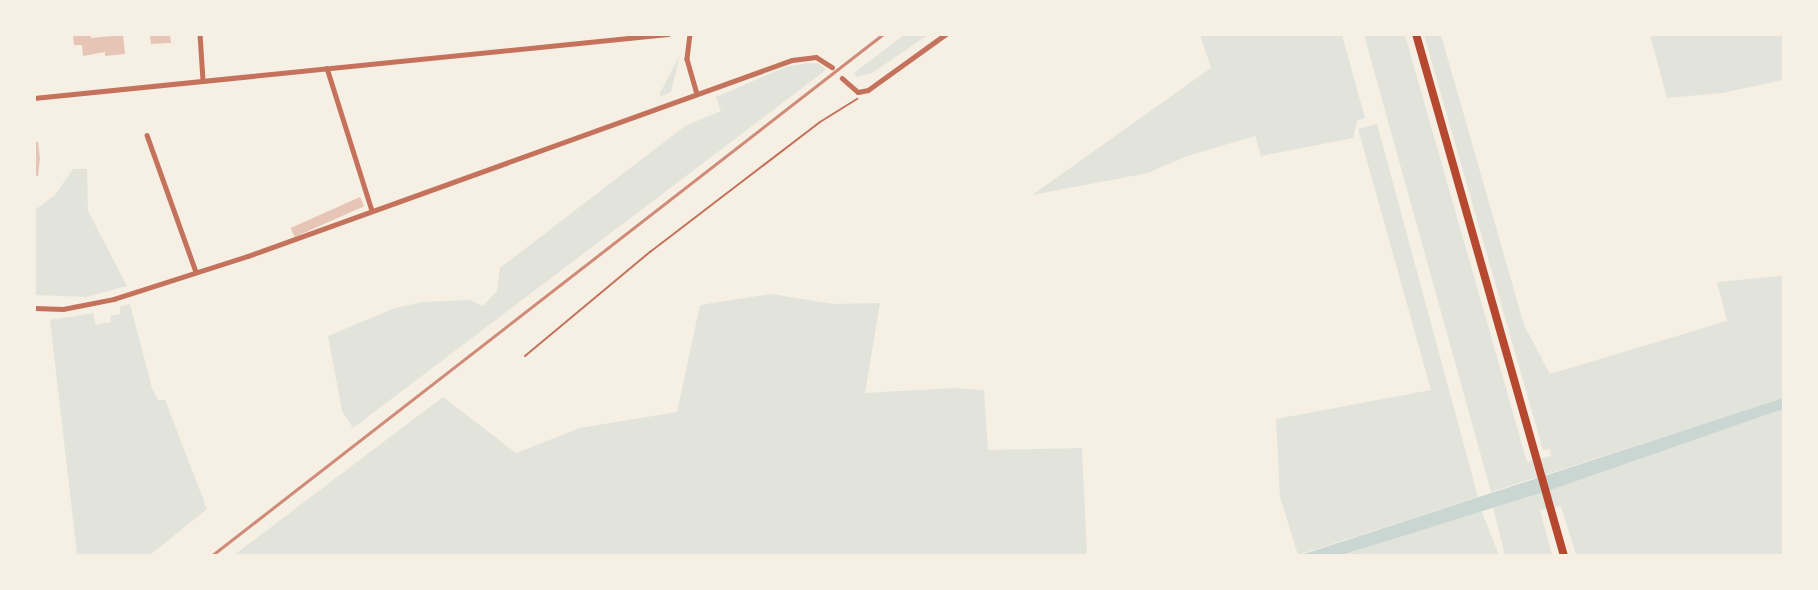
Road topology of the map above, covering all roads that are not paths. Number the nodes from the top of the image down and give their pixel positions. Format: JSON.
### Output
{"nodes":[{"id":1,"x":200,"y":34,"type":"edge"},
{"id":2,"x":668,"y":34,"type":"edge"},
{"id":3,"x":690,"y":34,"type":"edge"},
{"id":4,"x":946,"y":34,"type":"edge"},
{"id":5,"x":1416,"y":34,"type":"edge"},
{"id":6,"x":832,"y":67,"type":"dead end"},
{"id":7,"x":327,"y":68,"type":"junction"},
{"id":8,"x":842,"y":78,"type":"dead end"},
{"id":9,"x":203,"y":81,"type":"junction"},
{"id":10,"x":698,"y":93,"type":"junction"},
{"id":11,"x":34,"y":98,"type":"edge"},
{"id":12,"x":857,"y":99,"type":"dead end"},
{"id":13,"x":147,"y":135,"type":"dead end"},
{"id":14,"x":372,"y":211,"type":"junction"},
{"id":15,"x":196,"y":272,"type":"junction"},
{"id":16,"x":34,"y":308,"type":"edge"},
{"id":17,"x":525,"y":356,"type":"dead end"},
{"id":18,"x":1564,"y":555,"type":"edge"}],
"edges":[{"from":1,"to":9,"type":"street"},
{"from":2,"to":7,"type":"street"},
{"from":3,"to":10,"type":"street"},
{"from":4,"to":8,"type":"street"},
{"from":5,"to":18,"type":"main road"},
{"from":6,"to":10,"type":"street"},
{"from":7,"to":9,"type":"street"},
{"from":7,"to":14,"type":"street"},
{"from":9,"to":11,"type":"street"},
{"from":10,"to":14,"type":"street"},
{"from":12,"to":17,"type":"lane"},
{"from":13,"to":15,"type":"street"},
{"from":14,"to":15,"type":"street"},
{"from":15,"to":16,"type":"street"}]}
